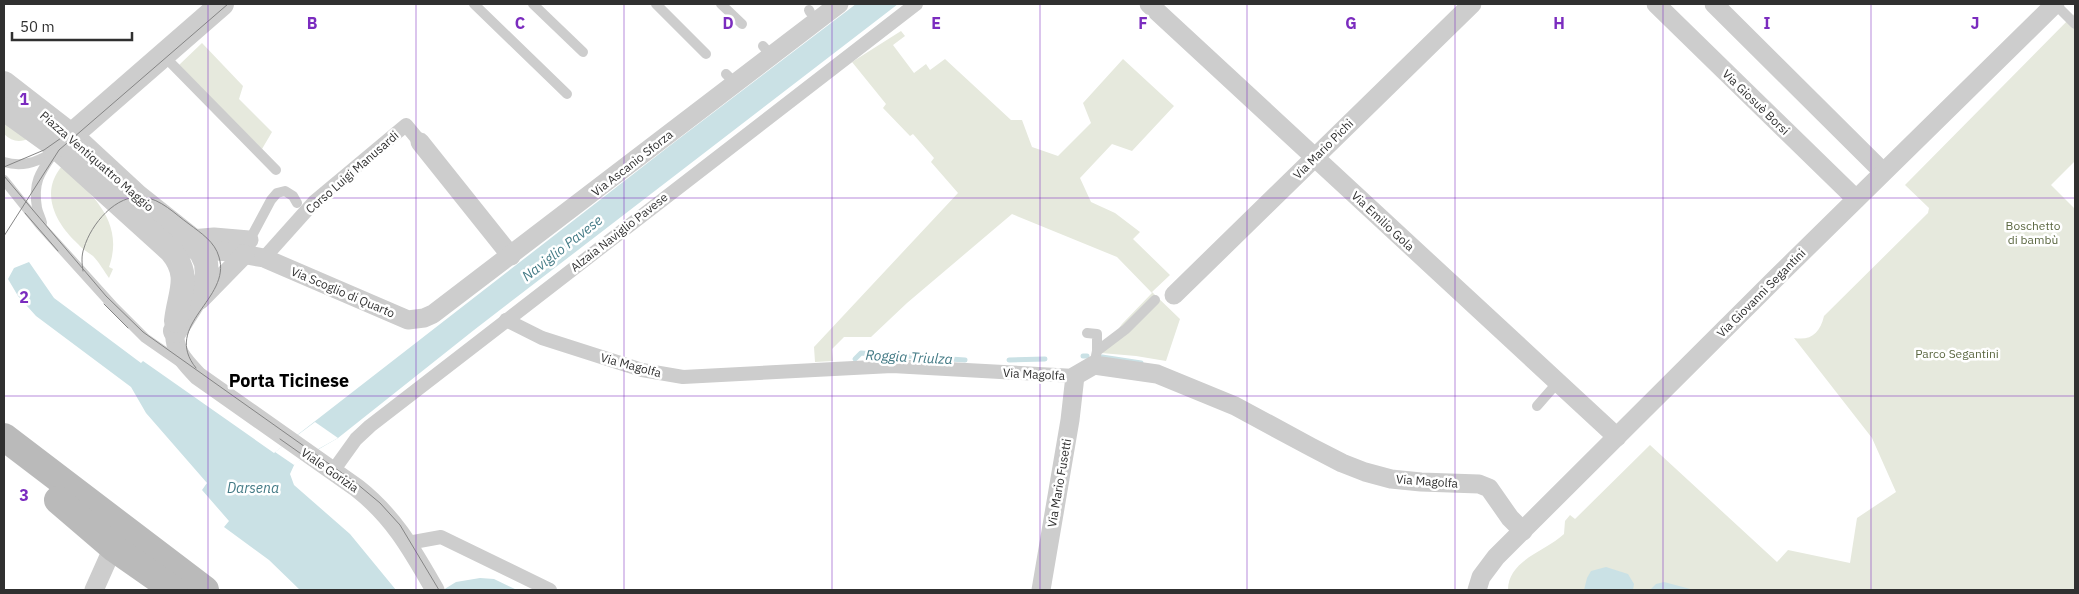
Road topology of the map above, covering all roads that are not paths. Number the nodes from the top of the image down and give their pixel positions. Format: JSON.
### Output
{"nodes":[{"id":1,"x":222,"y":4,"type":"edge"},
{"id":2,"x":474,"y":4,"type":"edge"},
{"id":3,"x":533,"y":4,"type":"edge"},
{"id":4,"x":656,"y":4,"type":"edge"},
{"id":5,"x":721,"y":4,"type":"edge"},
{"id":6,"x":838,"y":4,"type":"edge"},
{"id":7,"x":916,"y":4,"type":"edge"},
{"id":8,"x":1149,"y":4,"type":"edge"},
{"id":9,"x":1472,"y":4,"type":"edge"},
{"id":10,"x":1656,"y":4,"type":"edge"},
{"id":11,"x":1714,"y":4,"type":"edge"},
{"id":12,"x":2055,"y":4,"type":"edge"},
{"id":13,"x":742,"y":24,"type":"dead end"},
{"id":14,"x":2075,"y":24,"type":"edge"},
{"id":15,"x":583,"y":52,"type":"dead end"},
{"id":16,"x":706,"y":54,"type":"dead end"},
{"id":17,"x":163,"y":55,"type":"junction"},
{"id":18,"x":4,"y":83,"type":"edge"},
{"id":19,"x":567,"y":94,"type":"dead end"},
{"id":20,"x":4,"y":109,"type":"edge"},
{"id":21,"x":64,"y":142,"type":"junction"},
{"id":22,"x":420,"y":142,"type":"joint"},
{"id":23,"x":1315,"y":157,"type":"junction"},
{"id":24,"x":4,"y":162,"type":"edge"},
{"id":25,"x":276,"y":170,"type":"dead end"},
{"id":26,"x":1883,"y":172,"type":"junction"},
{"id":27,"x":4,"y":180,"type":"edge"},
{"id":28,"x":1856,"y":199,"type":"junction"},
{"id":29,"x":296,"y":203,"type":"dead end"},
{"id":30,"x":42,"y":227,"type":"junction"},
{"id":31,"x":162,"y":241,"type":"junction"},
{"id":32,"x":196,"y":244,"type":"junction"},
{"id":33,"x":247,"y":247,"type":"junction"},
{"id":34,"x":511,"y":256,"type":"junction"},
{"id":35,"x":264,"y":258,"type":"junction"},
{"id":36,"x":1174,"y":295,"type":"dead end"},
{"id":37,"x":1155,"y":300,"type":"dead end"},
{"id":38,"x":192,"y":305,"type":"junction"},
{"id":39,"x":424,"y":318,"type":"joint"},
{"id":40,"x":506,"y":320,"type":"junction"},
{"id":41,"x":175,"y":331,"type":"junction"},
{"id":42,"x":1087,"y":333,"type":"dead end"},
{"id":43,"x":1096,"y":358,"type":"junction"},
{"id":44,"x":198,"y":376,"type":"junction"},
{"id":45,"x":1076,"y":376,"type":"junction"},
{"id":46,"x":1558,"y":382,"type":"junction"},
{"id":47,"x":1537,"y":406,"type":"dead end"},
{"id":48,"x":4,"y":437,"type":"edge"},
{"id":49,"x":1617,"y":437,"type":"junction"},
{"id":50,"x":4,"y":458,"type":"edge"},
{"id":51,"x":333,"y":471,"type":"junction"},
{"id":52,"x":87,"y":513,"type":"junction"},
{"id":53,"x":1523,"y":531,"type":"junction"},
{"id":54,"x":408,"y":543,"type":"junction"},
{"id":55,"x":110,"y":550,"type":"junction"},
{"id":56,"x":94,"y":590,"type":"edge"},
{"id":57,"x":174,"y":590,"type":"edge"},
{"id":58,"x":189,"y":590,"type":"edge"},
{"id":59,"x":205,"y":590,"type":"edge"},
{"id":60,"x":435,"y":590,"type":"edge"},
{"id":61,"x":550,"y":590,"type":"edge"},
{"id":62,"x":1041,"y":590,"type":"edge"},
{"id":63,"x":1477,"y":590,"type":"edge"}],
"edges":[{"from":1,"to":17,"type":"street"},
{"from":2,"to":19,"type":"lane"},
{"from":3,"to":15,"type":"lane"},
{"from":4,"to":16,"type":"lane"},
{"from":5,"to":13,"type":"lane"},
{"from":6,"to":34,"type":"street","name":"Via Ascanio Sforza"},
{"from":7,"to":40,"type":"street","name":"Alzaia Naviglio Pavese"},
{"from":8,"to":23,"type":"street","name":"Via Emilio Gola"},
{"from":9,"to":23,"type":"street","name":"Via Mario Pichi"},
{"from":10,"to":28,"type":"street","name":"Via Giosuè Borsi"},
{"from":11,"to":26,"type":"street"},
{"from":12,"to":14,"type":"lane"},
{"from":12,"to":26,"type":"street","name":"Via Giovanni Segantini"},
{"from":17,"to":21,"type":"street"},
{"from":17,"to":25,"type":"lane"},
{"from":18,"to":21,"type":"street","name":"Piazza Ventiquattro Maggio"},
{"from":20,"to":21,"type":"street","name":"Piazza Ventiquattro Maggio"},
{"from":21,"to":24,"type":"lane","name":"Piazza Ventiquattro Maggio"},
{"from":21,"to":30,"type":"lane","name":"Piazza Ventiquattro Maggio"},
{"from":21,"to":31,"type":"street","name":"Piazza Ventiquattro Maggio"},
{"from":21,"to":32,"type":"street","name":"Piazza Ventiquattro Maggio"},
{"from":22,"to":34,"type":"street"},
{"from":22,"to":35,"type":"street","name":"Corso Luigi Manusardi"},
{"from":23,"to":36,"type":"street","name":"Via Mario Pichi"},
{"from":23,"to":46,"type":"street","name":"Via Emilio Gola"},
{"from":26,"to":28,"type":"street","name":"Via Giovanni Segantini"},
{"from":27,"to":30,"type":"lane"},
{"from":28,"to":49,"type":"street","name":"Via Giovanni Segantini"},
{"from":29,"to":33,"type":"lane"},
{"from":30,"to":44,"type":"lane"},
{"from":31,"to":32,"type":"street","name":"Piazza Ventiquattro Maggio"},
{"from":31,"to":41,"type":"street","name":"Piazza Ventiquattro Maggio"},
{"from":32,"to":33,"type":"street","name":"Piazza Ventiquattro Maggio"},
{"from":32,"to":38,"type":"street"},
{"from":33,"to":35,"type":"street","name":"Piazza Ventiquattro Maggio"},
{"from":33,"to":38,"type":"street"},
{"from":34,"to":39,"type":"street","name":"Via Ascanio Sforza"},
{"from":35,"to":39,"type":"street","name":"Via Scoglio di Quarto"},
{"from":37,"to":43,"type":"lane"},
{"from":38,"to":41,"type":"street"},
{"from":40,"to":45,"type":"street","name":"Via Magolfa"},
{"from":40,"to":51,"type":"street","name":"Alzaia Naviglio Pavese"},
{"from":41,"to":44,"type":"street","name":"Piazza Ventiquattro Maggio"},
{"from":42,"to":43,"type":"lane"},
{"from":43,"to":45,"type":"street","name":"Via Magolfa"},
{"from":43,"to":53,"type":"street","name":"Via Magolfa"},
{"from":44,"to":51,"type":"street","name":"Viale Gorizia"},
{"from":45,"to":62,"type":"street","name":"Via Mario Fusetti"},
{"from":46,"to":47,"type":"lane"},
{"from":46,"to":49,"type":"street","name":"Via Emilio Gola"},
{"from":48,"to":52,"type":"main road"},
{"from":49,"to":53,"type":"street","name":"Via Giovanni Segantini"},
{"from":50,"to":52,"type":"main road"},
{"from":51,"to":54,"type":"street","name":"Viale Gorizia"},
{"from":52,"to":55,"type":"main road"},
{"from":52,"to":59,"type":"main road"},
{"from":53,"to":63,"type":"street","name":"Via Giovanni Segantini"},
{"from":54,"to":60,"type":"street","name":"Viale Gorizia"},
{"from":54,"to":61,"type":"street"},
{"from":55,"to":56,"type":"street"},
{"from":55,"to":57,"type":"main road"},
{"from":55,"to":58,"type":"street"}]}
